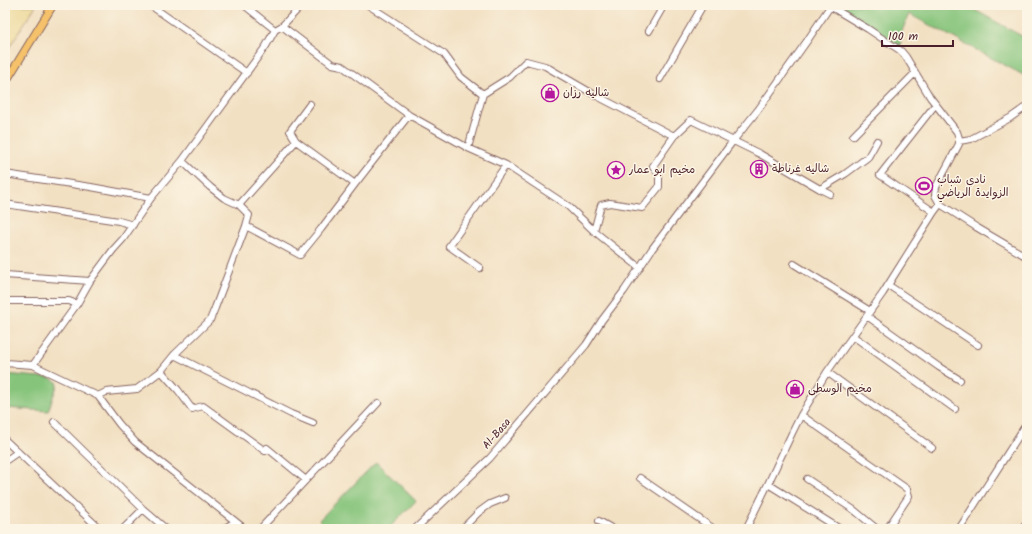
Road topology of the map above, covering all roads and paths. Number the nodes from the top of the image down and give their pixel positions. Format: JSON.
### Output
{"nodes":[{"id":1,"x":53,"y":5,"type":"edge"},
{"id":2,"x":150,"y":5,"type":"edge"},
{"id":3,"x":244,"y":5,"type":"edge"},
{"id":4,"x":302,"y":5,"type":"edge"},
{"id":5,"x":368,"y":5,"type":"edge"},
{"id":6,"x":664,"y":5,"type":"edge"},
{"id":7,"x":703,"y":5,"type":"edge"},
{"id":8,"x":830,"y":5,"type":"edge"},
{"id":9,"x":282,"y":26,"type":"junction"},
{"id":10,"x":275,"y":30,"type":"junction"},
{"id":11,"x":649,"y":31,"type":"dead end"},
{"id":12,"x":247,"y":72,"type":"junction"},
{"id":13,"x":915,"y":73,"type":"junction"},
{"id":14,"x":660,"y":79,"type":"dead end"},
{"id":15,"x":5,"y":83,"type":"edge"},
{"id":16,"x":483,"y":94,"type":"junction"},
{"id":17,"x":310,"y":104,"type":"dead end"},
{"id":18,"x":935,"y":105,"type":"junction"},
{"id":19,"x":1027,"y":106,"type":"edge"},
{"id":20,"x":409,"y":115,"type":"junction"},
{"id":21,"x":674,"y":136,"type":"junction"},
{"id":22,"x":853,"y":136,"type":"dead end"},
{"id":23,"x":296,"y":141,"type":"junction"},
{"id":24,"x":733,"y":141,"type":"junction"},
{"id":25,"x":877,"y":141,"type":"dead end"},
{"id":26,"x":959,"y":141,"type":"junction"},
{"id":27,"x":468,"y":148,"type":"junction"},
{"id":28,"x":182,"y":161,"type":"junction"},
{"id":29,"x":506,"y":165,"type":"junction"},
{"id":30,"x":5,"y":174,"type":"edge"},
{"id":31,"x":354,"y":184,"type":"junction"},
{"id":32,"x":820,"y":189,"type":"junction"},
{"id":33,"x":830,"y":194,"type":"dead end"},
{"id":34,"x":151,"y":198,"type":"junction"},
{"id":35,"x":5,"y":204,"type":"edge"},
{"id":36,"x":940,"y":204,"type":"junction"},
{"id":37,"x":239,"y":205,"type":"junction"},
{"id":38,"x":934,"y":212,"type":"junction"},
{"id":39,"x":133,"y":225,"type":"junction"},
{"id":40,"x":246,"y":226,"type":"junction"},
{"id":41,"x":594,"y":231,"type":"junction"},
{"id":42,"x":1027,"y":257,"type":"edge"},
{"id":43,"x":794,"y":264,"type":"dead end"},
{"id":44,"x":480,"y":268,"type":"dead end"},
{"id":45,"x":640,"y":268,"type":"junction"},
{"id":46,"x":5,"y":275,"type":"edge"},
{"id":47,"x":90,"y":281,"type":"junction"},
{"id":48,"x":888,"y":285,"type":"junction"},
{"id":49,"x":5,"y":301,"type":"edge"},
{"id":50,"x":77,"y":304,"type":"junction"},
{"id":51,"x":869,"y":313,"type":"junction"},
{"id":52,"x":853,"y":336,"type":"junction"},
{"id":53,"x":978,"y":345,"type":"dead end"},
{"id":54,"x":174,"y":355,"type":"junction"},
{"id":55,"x":5,"y":363,"type":"edge"},
{"id":56,"x":33,"y":365,"type":"junction"},
{"id":57,"x":161,"y":371,"type":"junction"},
{"id":58,"x":827,"y":372,"type":"junction"},
{"id":59,"x":960,"y":380,"type":"dead end"},
{"id":60,"x":98,"y":396,"type":"junction"},
{"id":61,"x":378,"y":403,"type":"dead end"},
{"id":62,"x":955,"y":409,"type":"dead end"},
{"id":63,"x":801,"y":415,"type":"junction"},
{"id":64,"x":54,"y":422,"type":"dead end"},
{"id":65,"x":313,"y":423,"type":"dead end"},
{"id":66,"x":1027,"y":423,"type":"edge"},
{"id":67,"x":5,"y":440,"type":"edge"},
{"id":68,"x":932,"y":448,"type":"dead end"},
{"id":69,"x":18,"y":452,"type":"junction"},
{"id":70,"x":5,"y":461,"type":"edge"},
{"id":71,"x":640,"y":478,"type":"dead end"},
{"id":72,"x":306,"y":480,"type":"junction"},
{"id":73,"x":807,"y":480,"type":"dead end"},
{"id":74,"x":768,"y":484,"type":"junction"},
{"id":75,"x":505,"y":498,"type":"dead end"},
{"id":76,"x":143,"y":509,"type":"junction"},
{"id":77,"x":599,"y":521,"type":"dead end"},
{"id":78,"x":235,"y":522,"type":"junction"},
{"id":79,"x":1027,"y":523,"type":"edge"},
{"id":80,"x":100,"y":529,"type":"edge"},
{"id":81,"x":123,"y":529,"type":"edge"},
{"id":82,"x":166,"y":529,"type":"edge"},
{"id":83,"x":223,"y":529,"type":"edge"},
{"id":84,"x":245,"y":529,"type":"edge"},
{"id":85,"x":260,"y":529,"type":"edge"},
{"id":86,"x":415,"y":529,"type":"edge"},
{"id":87,"x":462,"y":529,"type":"edge"},
{"id":88,"x":613,"y":529,"type":"edge"},
{"id":89,"x":714,"y":529,"type":"edge"},
{"id":90,"x":746,"y":529,"type":"edge"},
{"id":91,"x":840,"y":529,"type":"edge"},
{"id":92,"x":877,"y":529,"type":"edge"},
{"id":93,"x":887,"y":529,"type":"edge"},
{"id":94,"x":959,"y":529,"type":"edge"},
{"id":95,"x":1022,"y":529,"type":"edge"}],
"edges":[{"from":1,"to":15,"type":"main road"},
{"from":2,"to":12,"type":"street"},
{"from":3,"to":10,"type":"street"},
{"from":4,"to":9,"type":"street"},
{"from":5,"to":16,"type":"street"},
{"from":6,"to":11,"type":"street"},
{"from":7,"to":14,"type":"street"},
{"from":8,"to":13,"type":"street"},
{"from":8,"to":24,"type":"street","name":"Al-Basa"},
{"from":9,"to":10,"type":"street"},
{"from":9,"to":20,"type":"street"},
{"from":10,"to":12,"type":"street"},
{"from":12,"to":28,"type":"street"},
{"from":13,"to":18,"type":"street"},
{"from":13,"to":22,"type":"street"},
{"from":16,"to":21,"type":"street"},
{"from":16,"to":27,"type":"street"},
{"from":17,"to":23,"type":"street"},
{"from":18,"to":26,"type":"street"},
{"from":18,"to":38,"type":"street"},
{"from":19,"to":26,"type":"street"},
{"from":20,"to":27,"type":"street"},
{"from":20,"to":31,"type":"street"},
{"from":21,"to":24,"type":"street"},
{"from":21,"to":41,"type":"street"},
{"from":23,"to":31,"type":"street"},
{"from":23,"to":37,"type":"street"},
{"from":24,"to":32,"type":"street"},
{"from":24,"to":45,"type":"street","name":"Al-Basa"},
{"from":25,"to":32,"type":"street"},
{"from":26,"to":36,"type":"street"},
{"from":27,"to":29,"type":"street"},
{"from":28,"to":34,"type":"street"},
{"from":28,"to":37,"type":"street"},
{"from":29,"to":41,"type":"street"},
{"from":29,"to":44,"type":"street"},
{"from":30,"to":34,"type":"street"},
{"from":31,"to":40,"type":"street"},
{"from":32,"to":33,"type":"street"},
{"from":34,"to":39,"type":"street"},
{"from":35,"to":39,"type":"street"},
{"from":36,"to":38,"type":"street"},
{"from":36,"to":42,"type":"street"},
{"from":37,"to":40,"type":"street"},
{"from":38,"to":48,"type":"street"},
{"from":39,"to":47,"type":"street"},
{"from":40,"to":54,"type":"street"},
{"from":41,"to":45,"type":"street"},
{"from":43,"to":51,"type":"street"},
{"from":45,"to":86,"type":"street","name":"Al-Basa"},
{"from":46,"to":47,"type":"street"},
{"from":47,"to":50,"type":"street"},
{"from":48,"to":51,"type":"street"},
{"from":48,"to":53,"type":"street"},
{"from":49,"to":50,"type":"street"},
{"from":50,"to":56,"type":"street"},
{"from":51,"to":52,"type":"street"},
{"from":51,"to":59,"type":"street"},
{"from":52,"to":58,"type":"street"},
{"from":52,"to":62,"type":"street"},
{"from":54,"to":57,"type":"street"},
{"from":54,"to":65,"type":"street"},
{"from":55,"to":56,"type":"street"},
{"from":56,"to":60,"type":"street"},
{"from":57,"to":60,"type":"street"},
{"from":57,"to":72,"type":"street"},
{"from":58,"to":63,"type":"street"},
{"from":58,"to":68,"type":"street"},
{"from":60,"to":78,"type":"street"},
{"from":61,"to":72,"type":"street"},
{"from":63,"to":74,"type":"street"},
{"from":63,"to":93,"type":"street"},
{"from":64,"to":76,"type":"street"},
{"from":66,"to":94,"type":"street"},
{"from":67,"to":69,"type":"street"},
{"from":69,"to":70,"type":"street"},
{"from":69,"to":80,"type":"street"},
{"from":71,"to":89,"type":"street"},
{"from":72,"to":85,"type":"street"},
{"from":73,"to":92,"type":"street"},
{"from":74,"to":90,"type":"street"},
{"from":74,"to":91,"type":"street"},
{"from":75,"to":87,"type":"street"},
{"from":76,"to":81,"type":"street"},
{"from":76,"to":82,"type":"street"},
{"from":77,"to":88,"type":"street"},
{"from":78,"to":83,"type":"street"},
{"from":78,"to":84,"type":"street"},
{"from":79,"to":95,"type":"street"}]}
